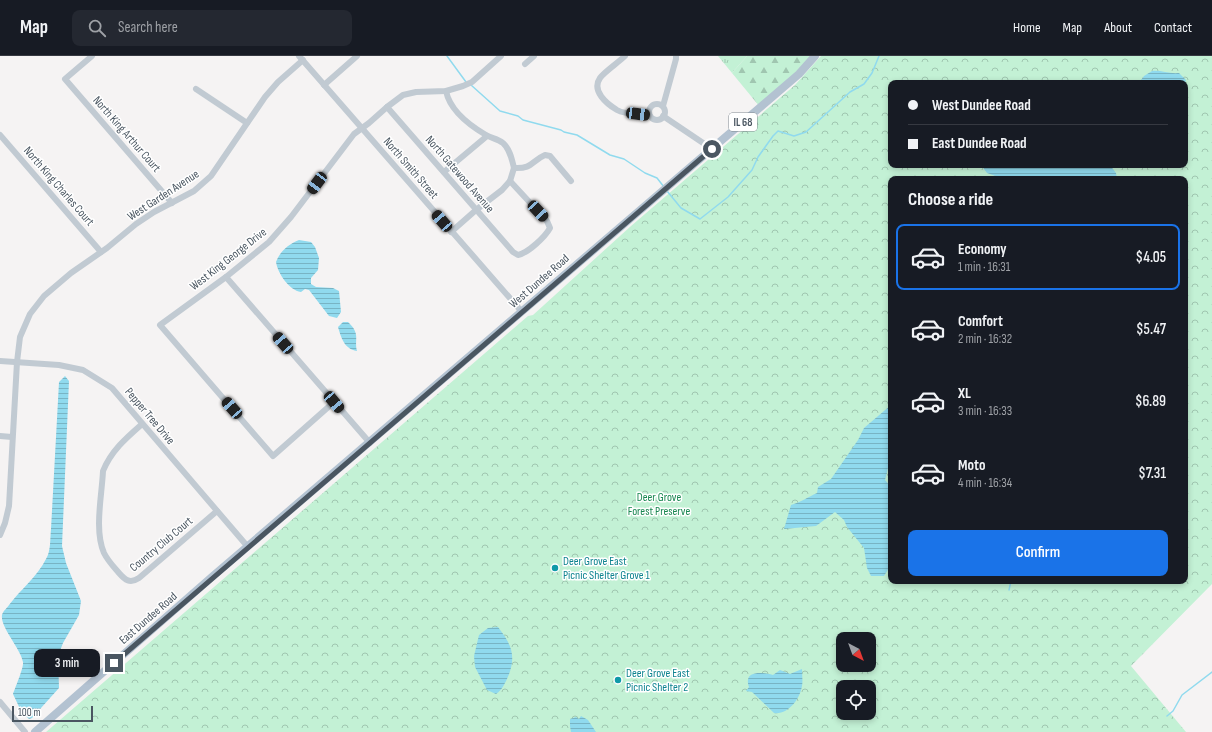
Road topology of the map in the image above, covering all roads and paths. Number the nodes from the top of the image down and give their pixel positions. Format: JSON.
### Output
{"nodes":[{"id":1,"x":92,"y":56,"type":"edge"},
{"id":2,"x":357,"y":56,"type":"edge"},
{"id":3,"x":534,"y":56,"type":"edge"},
{"id":4,"x":625,"y":56,"type":"edge"},
{"id":5,"x":676,"y":56,"type":"edge"},
{"id":6,"x":815,"y":56,"type":"edge"},
{"id":7,"x":497,"y":57,"type":"edge"},
{"id":8,"x":301,"y":58,"type":"edge"},
{"id":9,"x":525,"y":64,"type":"dead end"},
{"id":10,"x":324,"y":85,"type":"junction"},
{"id":11,"x":196,"y":89,"type":"dead end"},
{"id":12,"x":446,"y":91,"type":"junction"},
{"id":13,"x":663,"y":106,"type":"junction"},
{"id":14,"x":387,"y":107,"type":"junction"},
{"id":15,"x":650,"y":116,"type":"junction"},
{"id":16,"x":663,"y":116,"type":"junction"},
{"id":17,"x":247,"y":123,"type":"junction"},
{"id":18,"x":362,"y":129,"type":"junction"},
{"id":19,"x":0,"y":135,"type":"edge"},
{"id":20,"x":487,"y":136,"type":"junction"},
{"id":21,"x":712,"y":149,"type":"junction"},
{"id":22,"x":514,"y":168,"type":"junction"},
{"id":23,"x":444,"y":172,"type":"junction"},
{"id":24,"x":510,"y":181,"type":"junction"},
{"id":25,"x":571,"y":181,"type":"dead end"},
{"id":26,"x":172,"y":203,"type":"junction"},
{"id":27,"x":476,"y":210,"type":"junction"},
{"id":28,"x":451,"y":232,"type":"junction"},
{"id":29,"x":101,"y":252,"type":"junction"},
{"id":30,"x":226,"y":277,"type":"junction"},
{"id":31,"x":522,"y":312,"type":"junction"},
{"id":32,"x":0,"y":361,"type":"edge"},
{"id":33,"x":17,"y":362,"type":"junction"},
{"id":34,"x":334,"y":402,"type":"junction"},
{"id":35,"x":142,"y":424,"type":"junction"},
{"id":36,"x":0,"y":436,"type":"edge"},
{"id":37,"x":12,"y":437,"type":"junction"},
{"id":38,"x":370,"y":443,"type":"junction"},
{"id":39,"x":217,"y":511,"type":"junction"},
{"id":40,"x":277,"y":522,"type":"joint"},
{"id":41,"x":0,"y":536,"type":"edge"},
{"id":42,"x":248,"y":547,"type":"junction"},
{"id":43,"x":0,"y":702,"type":"edge"},
{"id":44,"x":25,"y":732,"type":"edge"},
{"id":45,"x":35,"y":732,"type":"edge"}],
"edges":[{"from":1,"to":26,"type":"street","name":"North King Arthur Court"},
{"from":2,"to":10,"type":"street"},
{"from":3,"to":9,"type":"street"},
{"from":4,"to":15,"type":"street"},
{"from":5,"to":13,"type":"street"},
{"from":6,"to":21,"type":"main road","name":"West Dundee Road","number":"IL 68"},
{"from":7,"to":12,"type":"street","name":"West King George Drive"},
{"from":8,"to":10,"type":"street","name":"North Smith Street"},
{"from":8,"to":17,"type":"street","name":"West Garden Avenue"},
{"from":10,"to":18,"type":"street","name":"North Smith Street"},
{"from":11,"to":17,"type":"street"},
{"from":12,"to":14,"type":"street","name":"West King George Drive"},
{"from":12,"to":20,"type":"street"},
{"from":13,"to":15,"type":"street"},
{"from":13,"to":16,"type":"street"},
{"from":14,"to":18,"type":"street","name":"West King George Drive"},
{"from":14,"to":23,"type":"street","name":"North Gatewood Avenue"},
{"from":15,"to":16,"type":"street"},
{"from":16,"to":21,"type":"street"},
{"from":17,"to":26,"type":"street","name":"West Garden Avenue"},
{"from":18,"to":28,"type":"street","name":"North Smith Street"},
{"from":18,"to":30,"type":"street","name":"West King George Drive"},
{"from":19,"to":29,"type":"street","name":"North King Charles Court"},
{"from":20,"to":22,"type":"street"},
{"from":20,"to":23,"type":"street"},
{"from":21,"to":31,"type":"main road","name":"West Dundee Road","number":"IL 68"},
{"from":22,"to":24,"type":"street"},
{"from":22,"to":25,"type":"street"},
{"from":23,"to":27,"type":"street","name":"North Gatewood Avenue"},
{"from":24,"to":27,"type":"street"},
{"from":24,"to":27,"type":"street","name":"North Gatewood Avenue"},
{"from":26,"to":29,"type":"street","name":"West Garden Avenue"},
{"from":27,"to":28,"type":"street"},
{"from":28,"to":31,"type":"street","name":"North Smith Street"},
{"from":29,"to":33,"type":"street","name":"West Garden Avenue"},
{"from":30,"to":34,"type":"street"},
{"from":30,"to":34,"type":"street","name":"West King George Drive"},
{"from":31,"to":38,"type":"main road","name":"West Dundee Road","number":"IL 68"},
{"from":32,"to":33,"type":"street","name":"Pepper Tree Drive"},
{"from":33,"to":35,"type":"street","name":"Pepper Tree Drive"},
{"from":33,"to":37,"type":"street","name":"West Garden Avenue"},
{"from":34,"to":38,"type":"street"},
{"from":35,"to":39,"type":"street","name":"Pepper Tree Drive"},
{"from":35,"to":39,"type":"street","name":"Country Club Court"},
{"from":36,"to":37,"type":"street"},
{"from":37,"to":41,"type":"street","name":"West Garden Avenue"},
{"from":38,"to":40,"type":"main road","name":"West Dundee Road","number":"IL 68"},
{"from":39,"to":42,"type":"street","name":"Pepper Tree Drive"},
{"from":40,"to":42,"type":"main road","name":"East Dundee Road","number":"IL 68"},
{"from":42,"to":45,"type":"main road","name":"East Dundee Road","number":"IL 68"},
{"from":43,"to":44,"type":"street"}]}
